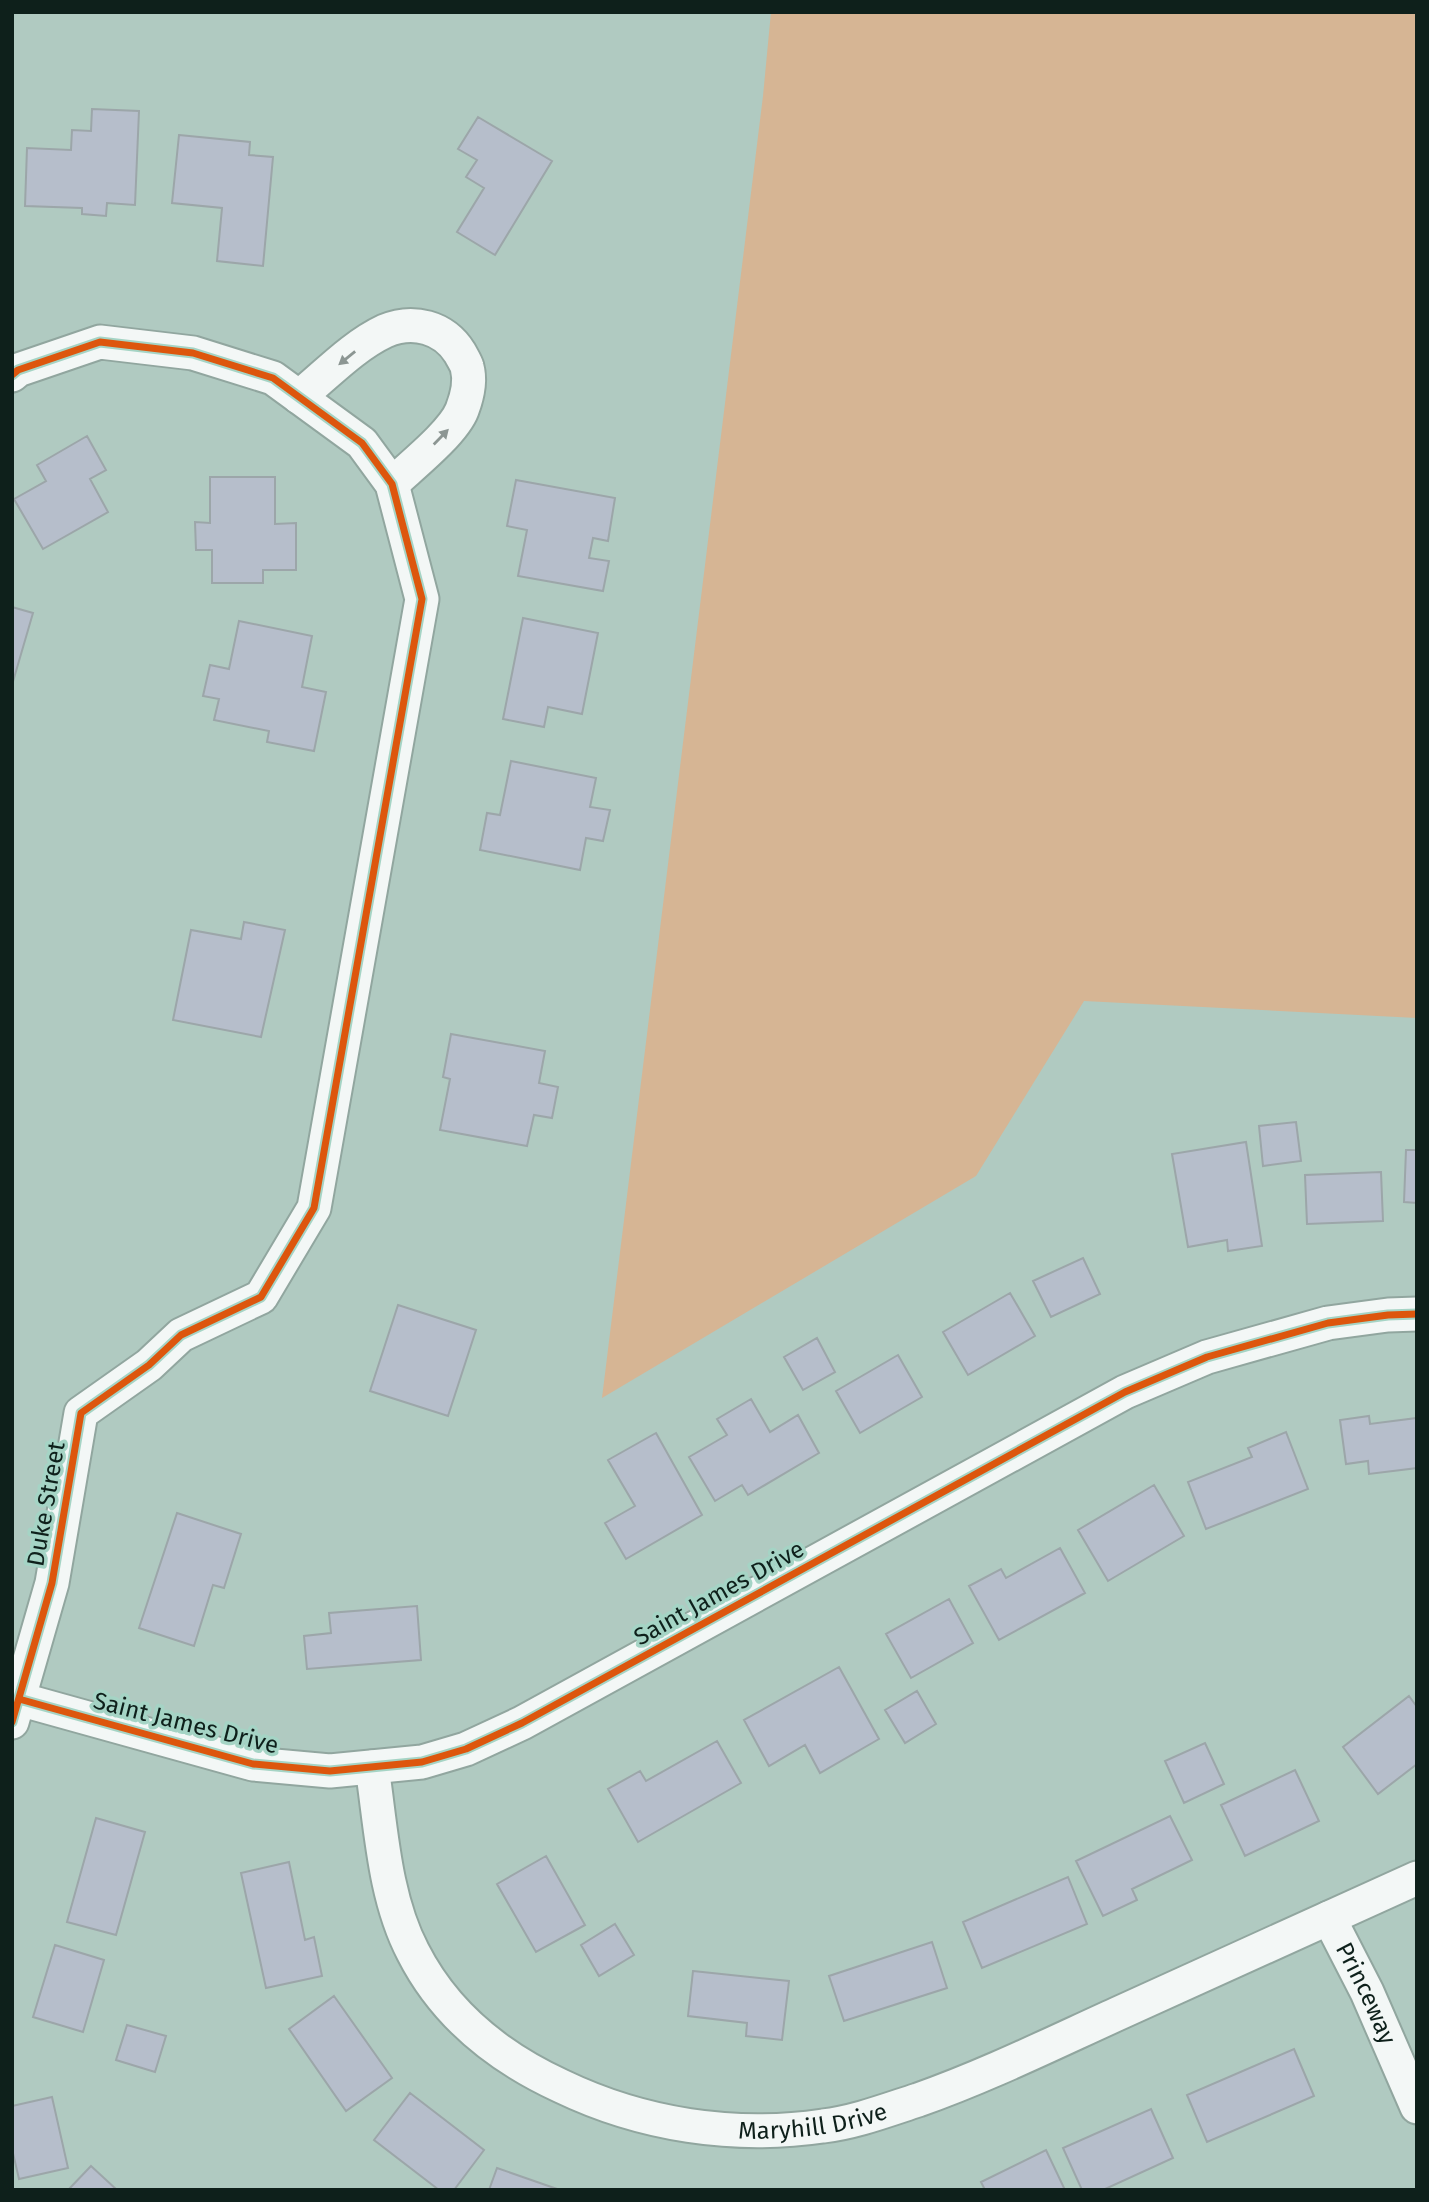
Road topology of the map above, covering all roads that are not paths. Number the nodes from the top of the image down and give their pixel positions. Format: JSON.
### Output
{"nodes":[{"id":1,"x":12,"y":375,"type":"edge"},
{"id":2,"x":299,"y":397,"type":"junction"},
{"id":3,"x":392,"y":484,"type":"junction"},
{"id":4,"x":1417,"y":1314,"type":"edge"},
{"id":5,"x":15,"y":1710,"type":"edge"},
{"id":6,"x":372,"y":1767,"type":"junction"},
{"id":7,"x":1417,"y":1878,"type":"edge"},
{"id":8,"x":1329,"y":1918,"type":"junction"},
{"id":9,"x":1417,"y":2107,"type":"edge"}],
"edges":[{"from":1,"to":2,"type":"street"},
{"from":2,"to":3,"type":"street"},
{"from":3,"to":2,"type":"street","one_way":true},
{"from":3,"to":5,"type":"street","name":"Duke Street"},
{"from":4,"to":6,"type":"street","name":"Saint James Drive"},
{"from":5,"to":6,"type":"street","name":"Saint James Drive"},
{"from":6,"to":8,"type":"street","name":"Maryhill Drive"},
{"from":7,"to":8,"type":"street","name":"Maryhill Drive"},
{"from":8,"to":9,"type":"street","name":"Princeway"}]}
